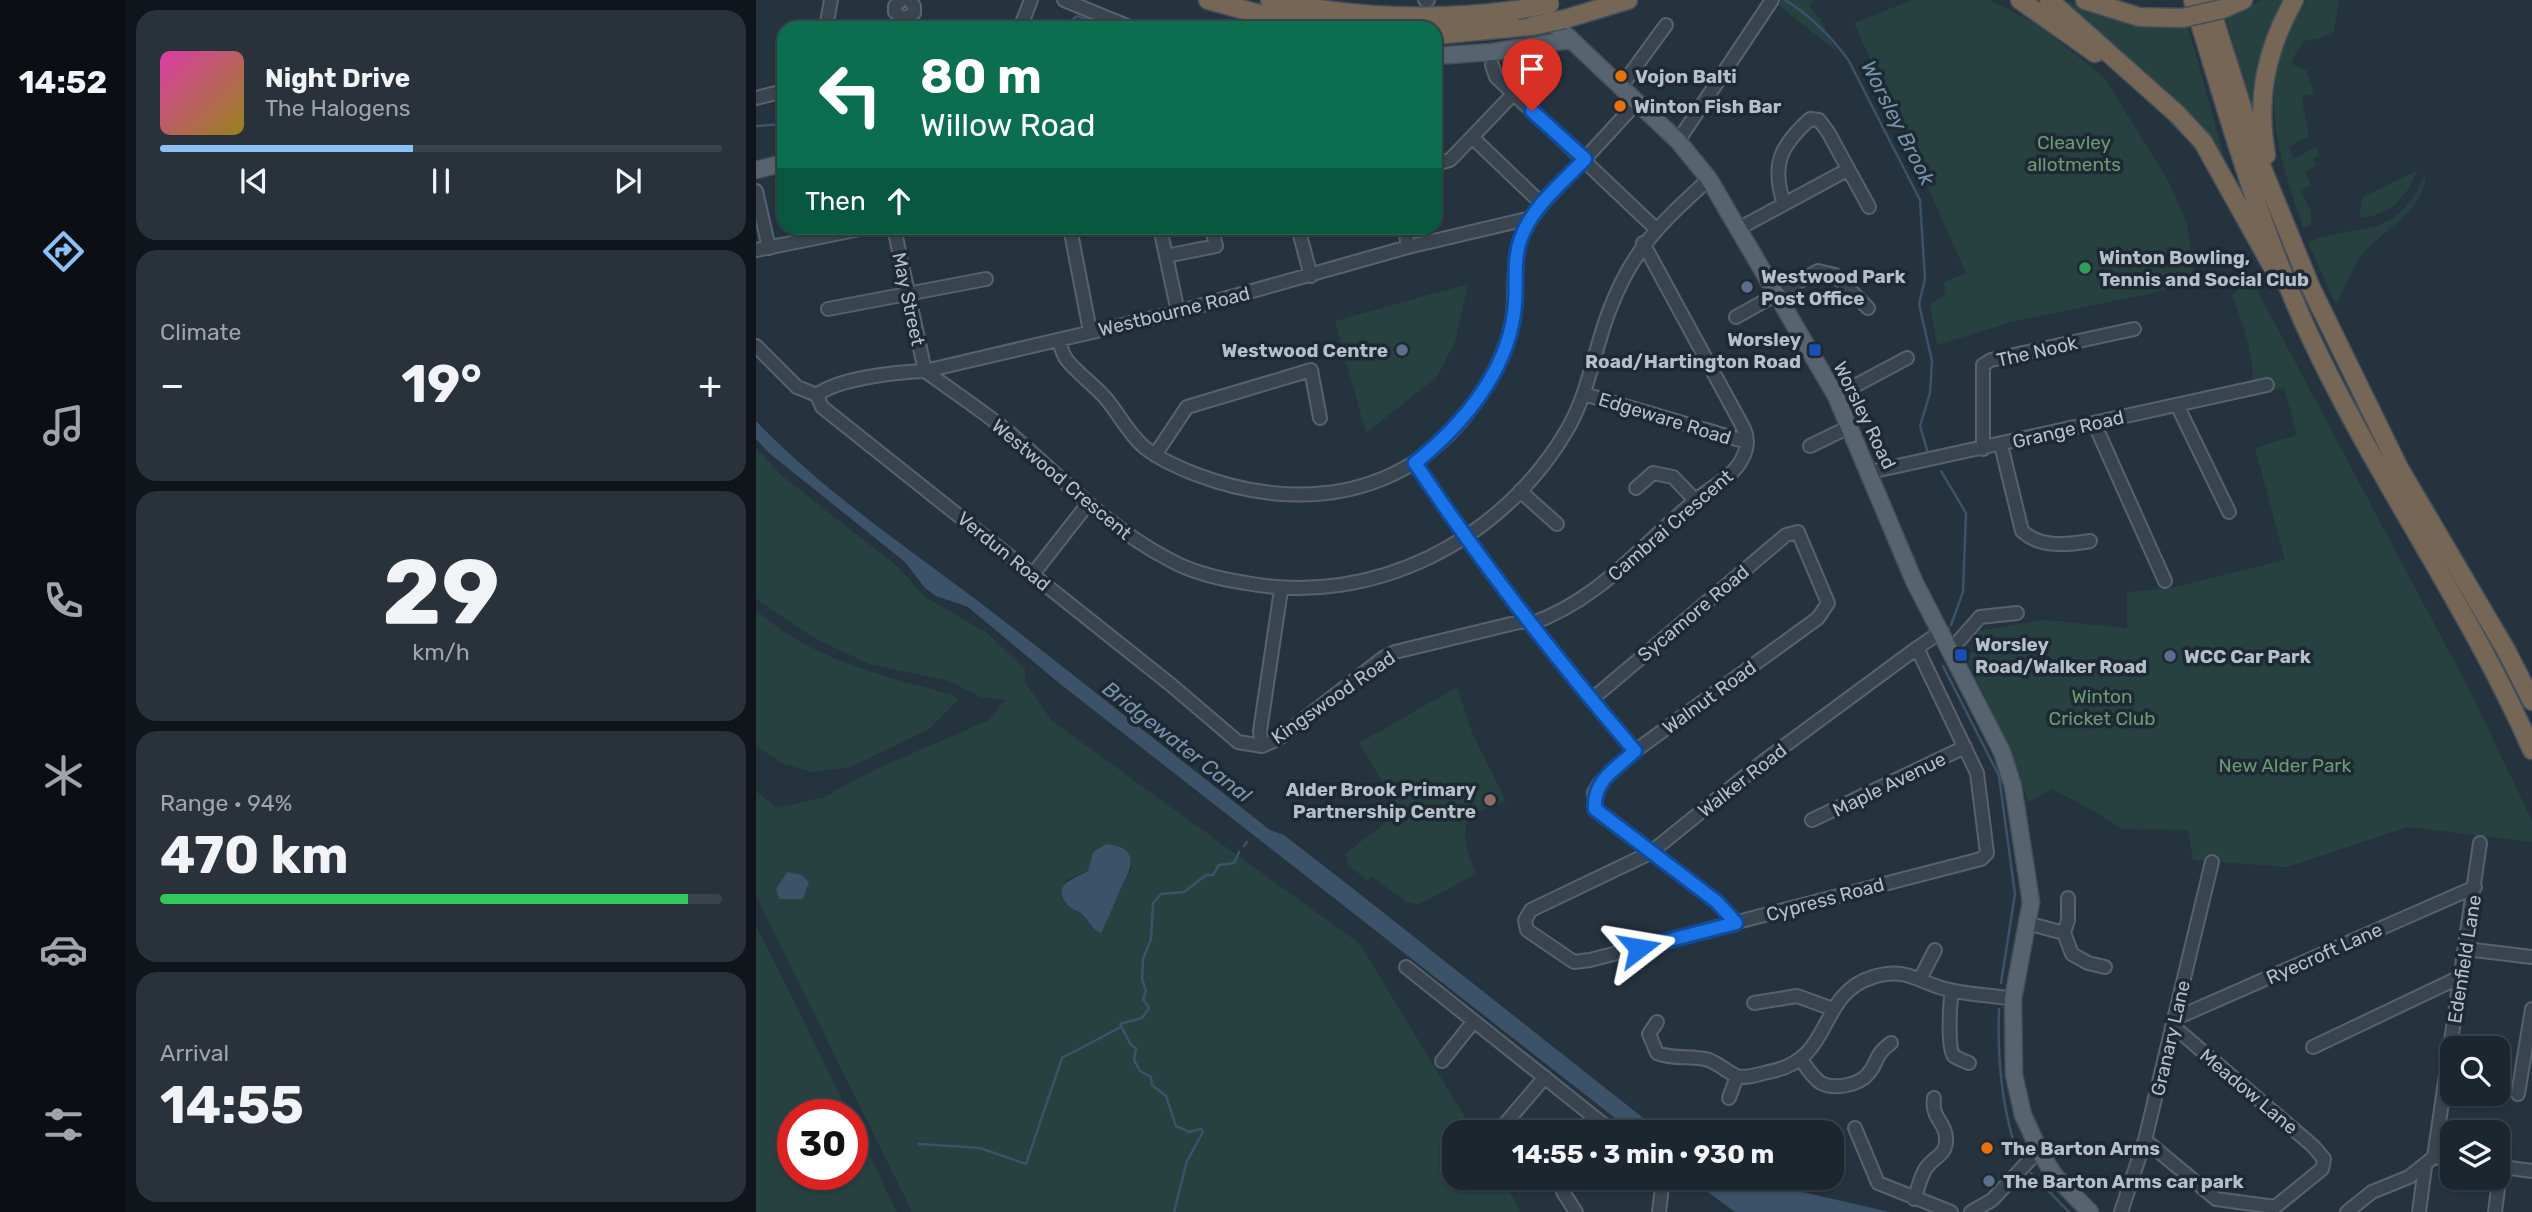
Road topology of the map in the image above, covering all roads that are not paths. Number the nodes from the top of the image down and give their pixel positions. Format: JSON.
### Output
{"nodes":[{"id":1,"x":831,"y":0,"type":"edge"},
{"id":2,"x":901,"y":0,"type":"edge"},
{"id":3,"x":909,"y":0,"type":"edge"},
{"id":4,"x":1031,"y":0,"type":"edge"},
{"id":5,"x":1064,"y":0,"type":"edge"},
{"id":6,"x":1208,"y":0,"type":"edge"},
{"id":7,"x":1270,"y":0,"type":"edge"},
{"id":8,"x":1628,"y":0,"type":"edge"},
{"id":9,"x":1644,"y":0,"type":"edge"},
{"id":10,"x":1772,"y":0,"type":"edge"},
{"id":11,"x":2020,"y":0,"type":"edge"},
{"id":12,"x":2049,"y":0,"type":"edge"},
{"id":13,"x":2085,"y":0,"type":"edge"},
{"id":14,"x":2193,"y":0,"type":"edge"},
{"id":15,"x":2243,"y":0,"type":"edge"},
{"id":16,"x":2294,"y":0,"type":"edge"},
{"id":17,"x":1556,"y":2,"type":"edge"},
{"id":18,"x":2214,"y":3,"type":"edge"},
{"id":19,"x":1523,"y":5,"type":"edge"},
{"id":20,"x":1605,"y":8,"type":"junction"},
{"id":21,"x":827,"y":21,"type":"edge"},
{"id":22,"x":902,"y":21,"type":"edge"},
{"id":23,"x":907,"y":21,"type":"edge"},
{"id":24,"x":1023,"y":21,"type":"edge"},
{"id":25,"x":1115,"y":21,"type":"edge"},
{"id":26,"x":1285,"y":21,"type":"edge"},
{"id":27,"x":1666,"y":25,"type":"dead end"},
{"id":28,"x":1442,"y":34,"type":"edge"},
{"id":29,"x":1570,"y":40,"type":"junction"},
{"id":30,"x":1442,"y":56,"type":"edge"},
{"id":31,"x":1542,"y":64,"type":"dead end"},
{"id":32,"x":1492,"y":65,"type":"dead end"},
{"id":33,"x":1620,"y":88,"type":"junction"},
{"id":34,"x":777,"y":93,"type":"edge"},
{"id":35,"x":1514,"y":94,"type":"junction"},
{"id":36,"x":2155,"y":95,"type":"junction"},
{"id":37,"x":756,"y":97,"type":"edge"},
{"id":38,"x":1637,"y":102,"type":"junction"},
{"id":39,"x":1473,"y":138,"type":"junction"},
{"id":40,"x":1678,"y":141,"type":"junction"},
{"id":41,"x":1585,"y":159,"type":"junction"},
{"id":42,"x":1442,"y":162,"type":"edge"},
{"id":43,"x":777,"y":165,"type":"edge"},
{"id":44,"x":756,"y":170,"type":"edge"},
{"id":45,"x":1847,"y":170,"type":"junction"},
{"id":46,"x":1709,"y":179,"type":"junction"},
{"id":47,"x":756,"y":191,"type":"edge"},
{"id":48,"x":1542,"y":204,"type":"junction"},
{"id":49,"x":1784,"y":204,"type":"junction"},
{"id":50,"x":1868,"y":208,"type":"dead end"},
{"id":51,"x":1531,"y":218,"type":"junction"},
{"id":52,"x":1655,"y":228,"type":"junction"},
{"id":53,"x":1738,"y":229,"type":"junction"},
{"id":54,"x":831,"y":235,"type":"edge"},
{"id":55,"x":895,"y":235,"type":"edge"},
{"id":56,"x":1162,"y":235,"type":"edge"},
{"id":57,"x":1213,"y":235,"type":"edge"},
{"id":58,"x":1300,"y":235,"type":"edge"},
{"id":59,"x":1406,"y":235,"type":"edge"},
{"id":60,"x":1072,"y":238,"type":"dead end"},
{"id":61,"x":1643,"y":243,"type":"junction"},
{"id":62,"x":1408,"y":247,"type":"junction"},
{"id":63,"x":762,"y":249,"type":"edge"},
{"id":64,"x":1166,"y":256,"type":"junction"},
{"id":65,"x":2298,"y":258,"type":"junction"},
{"id":66,"x":1311,"y":276,"type":"junction"},
{"id":67,"x":986,"y":279,"type":"dead end"},
{"id":68,"x":1775,"y":295,"type":"junction"},
{"id":69,"x":908,"y":296,"type":"junction"},
{"id":70,"x":2291,"y":297,"type":"junction"},
{"id":71,"x":1868,"y":308,"type":"dead end"},
{"id":72,"x":828,"y":309,"type":"dead end"},
{"id":73,"x":1178,"y":312,"type":"junction"},
{"id":74,"x":1736,"y":317,"type":"dead end"},
{"id":75,"x":2134,"y":329,"type":"dead end"},
{"id":76,"x":1090,"y":331,"type":"junction"},
{"id":77,"x":1059,"y":340,"type":"junction"},
{"id":78,"x":756,"y":346,"type":"edge"},
{"id":79,"x":1907,"y":358,"type":"dead end"},
{"id":80,"x":925,"y":370,"type":"junction"},
{"id":81,"x":2267,"y":385,"type":"dead end"},
{"id":82,"x":1584,"y":394,"type":"junction"},
{"id":83,"x":817,"y":395,"type":"junction"},
{"id":84,"x":1836,"y":396,"type":"junction"},
{"id":85,"x":2177,"y":405,"type":"junction"},
{"id":86,"x":1320,"y":418,"type":"dead end"},
{"id":87,"x":2094,"y":423,"type":"junction"},
{"id":88,"x":1849,"y":427,"type":"junction"},
{"id":89,"x":1747,"y":442,"type":"junction"},
{"id":90,"x":2001,"y":445,"type":"junction"},
{"id":91,"x":1811,"y":446,"type":"dead end"},
{"id":92,"x":1983,"y":449,"type":"junction"},
{"id":93,"x":1155,"y":455,"type":"junction"},
{"id":94,"x":1415,"y":463,"type":"junction"},
{"id":95,"x":1870,"y":472,"type":"junction"},
{"id":96,"x":1636,"y":488,"type":"dead end"},
{"id":97,"x":1520,"y":491,"type":"junction"},
{"id":98,"x":1695,"y":500,"type":"junction"},
{"id":99,"x":1087,"y":505,"type":"junction"},
{"id":100,"x":2229,"y":512,"type":"dead end"},
{"id":101,"x":1557,"y":524,"type":"dead end"},
{"id":102,"x":1465,"y":539,"type":"junction"},
{"id":103,"x":2091,"y":541,"type":"dead end"},
{"id":104,"x":1033,"y":574,"type":"junction"},
{"id":105,"x":2165,"y":581,"type":"dead end"},
{"id":106,"x":1281,"y":590,"type":"junction"},
{"id":107,"x":1828,"y":603,"type":"joint"},
{"id":108,"x":2017,"y":613,"type":"dead end"},
{"id":109,"x":1529,"y":622,"type":"junction"},
{"id":110,"x":1942,"y":631,"type":"junction"},
{"id":111,"x":1917,"y":648,"type":"junction"},
{"id":112,"x":1951,"y":650,"type":"junction"},
{"id":113,"x":1591,"y":700,"type":"junction"},
{"id":114,"x":2532,"y":701,"type":"edge"},
{"id":115,"x":1262,"y":746,"type":"junction"},
{"id":116,"x":1965,"y":747,"type":"junction"},
{"id":117,"x":2532,"y":750,"type":"edge"},
{"id":118,"x":1635,"y":751,"type":"junction"},
{"id":119,"x":1812,"y":820,"type":"dead end"},
{"id":120,"x":2480,"y":843,"type":"dead end"},
{"id":121,"x":1650,"y":853,"type":"junction"},
{"id":122,"x":2213,"y":862,"type":"dead end"},
{"id":123,"x":2475,"y":887,"type":"junction"},
{"id":124,"x":2068,"y":898,"type":"dead end"},
{"id":125,"x":1531,"y":909,"type":"joint"},
{"id":126,"x":2027,"y":922,"type":"junction"},
{"id":127,"x":1736,"y":923,"type":"junction"},
{"id":128,"x":2064,"y":933,"type":"junction"},
{"id":129,"x":2466,"y":949,"type":"junction"},
{"id":130,"x":1936,"y":950,"type":"dead end"},
{"id":131,"x":2532,"y":957,"type":"edge"},
{"id":132,"x":1406,"y":967,"type":"dead end"},
{"id":133,"x":2105,"y":967,"type":"dead end"},
{"id":134,"x":1921,"y":977,"type":"junction"},
{"id":135,"x":2460,"y":977,"type":"junction"},
{"id":136,"x":1952,"y":991,"type":"junction"},
{"id":137,"x":2013,"y":999,"type":"junction"},
{"id":138,"x":1754,"y":1003,"type":"dead end"},
{"id":139,"x":1833,"y":1009,"type":"junction"},
{"id":140,"x":2532,"y":1009,"type":"edge"},
{"id":141,"x":1474,"y":1021,"type":"junction"},
{"id":142,"x":1657,"y":1022,"type":"dead end"},
{"id":143,"x":2173,"y":1022,"type":"junction"},
{"id":144,"x":1891,"y":1043,"type":"dead end"},
{"id":145,"x":2313,"y":1047,"type":"dead end"},
{"id":146,"x":1442,"y":1061,"type":"dead end"},
{"id":147,"x":1802,"y":1061,"type":"junction"},
{"id":148,"x":1969,"y":1063,"type":"dead end"},
{"id":149,"x":1737,"y":1076,"type":"junction"},
{"id":150,"x":1545,"y":1077,"type":"junction"},
{"id":151,"x":2518,"y":1094,"type":"dead end"},
{"id":152,"x":1729,"y":1098,"type":"dead end"},
{"id":153,"x":1934,"y":1098,"type":"dead end"},
{"id":154,"x":1508,"y":1120,"type":"edge"},
{"id":155,"x":1594,"y":1120,"type":"edge"},
{"id":156,"x":1855,"y":1128,"type":"dead end"},
{"id":157,"x":2145,"y":1140,"type":"junction"},
{"id":158,"x":2039,"y":1150,"type":"junction"},
{"id":159,"x":2434,"y":1157,"type":"junction"},
{"id":160,"x":2440,"y":1158,"type":"edge"},
{"id":161,"x":2425,"y":1167,"type":"junction"},
{"id":162,"x":2510,"y":1168,"type":"edge"},
{"id":163,"x":2532,"y":1171,"type":"edge"},
{"id":164,"x":1563,"y":1190,"type":"edge"},
{"id":165,"x":1662,"y":1190,"type":"edge"},
{"id":166,"x":2497,"y":1190,"type":"edge"},
{"id":167,"x":1914,"y":1199,"type":"junction"},
{"id":168,"x":1576,"y":1212,"type":"edge"},
{"id":169,"x":1659,"y":1212,"type":"edge"},
{"id":170,"x":1951,"y":1212,"type":"edge"},
{"id":171,"x":1971,"y":1212,"type":"edge"},
{"id":172,"x":2090,"y":1212,"type":"edge"},
{"id":173,"x":2121,"y":1212,"type":"edge"},
{"id":174,"x":2347,"y":1212,"type":"edge"},
{"id":175,"x":2419,"y":1212,"type":"edge"},
{"id":176,"x":2495,"y":1212,"type":"edge"}],
"edges":[{"from":1,"to":21,"type":"street"},
{"from":2,"to":22,"type":"street"},
{"from":3,"to":23,"type":"street"},
{"from":4,"to":24,"type":"street"},
{"from":5,"to":25,"type":"street"},
{"from":6,"to":26,"type":"highway"},
{"from":7,"to":19,"type":"highway"},
{"from":8,"to":20,"type":"highway"},
{"from":9,"to":20,"type":"highway"},
{"from":10,"to":40,"type":"street"},
{"from":11,"to":36,"type":"highway"},
{"from":12,"to":36,"type":"highway"},
{"from":13,"to":18,"type":"highway","bridge":true},
{"from":14,"to":70,"type":"highway"},
{"from":15,"to":18,"type":"highway"},
{"from":16,"to":65,"type":"highway"},
{"from":17,"to":19,"type":"highway","bridge":true},
{"from":18,"to":65,"type":"highway"},
{"from":19,"to":29,"type":"main road","name":"Worsley Road"},
{"from":20,"to":28,"type":"highway","bridge":true},
{"from":27,"to":33,"type":"street"},
{"from":29,"to":30,"type":"main road"},
{"from":29,"to":33,"type":"main road","name":"Worsley Road"},
{"from":31,"to":35,"type":"street"},
{"from":32,"to":35,"type":"street"},
{"from":33,"to":38,"type":"main road","name":"Worsley Road"},
{"from":34,"to":37,"type":"street"},
{"from":35,"to":39,"type":"street"},
{"from":35,"to":41,"type":"street"},
{"from":36,"to":70,"type":"highway"},
{"from":38,"to":40,"type":"main road","name":"Worsley Road"},
{"from":38,"to":41,"type":"street"},
{"from":39,"to":42,"type":"street"},
{"from":39,"to":48,"type":"street"},
{"from":40,"to":46,"type":"main road","name":"Worsley Road"},
{"from":41,"to":48,"type":"street"},
{"from":41,"to":52,"type":"street"},
{"from":43,"to":44,"type":"main road"},
{"from":45,"to":49,"type":"street"},
{"from":45,"to":49,"type":"street"},
{"from":45,"to":50,"type":"street"},
{"from":46,"to":52,"type":"street","name":"Westwood Crescent"},
{"from":46,"to":53,"type":"main road","name":"Worsley Road"},
{"from":47,"to":63,"type":"street"},
{"from":48,"to":51,"type":"street"},
{"from":49,"to":53,"type":"street"},
{"from":51,"to":62,"type":"street","name":"Westbourne Road"},
{"from":51,"to":94,"type":"street"},
{"from":52,"to":61,"type":"street","name":"Westwood Crescent"},
{"from":53,"to":68,"type":"main road","name":"Worsley Road"},
{"from":54,"to":63,"type":"street"},
{"from":55,"to":69,"type":"street","name":"May Street"},
{"from":56,"to":64,"type":"street"},
{"from":57,"to":64,"type":"street"},
{"from":58,"to":66,"type":"street"},
{"from":59,"to":62,"type":"street"},
{"from":60,"to":76,"type":"street"},
{"from":61,"to":82,"type":"street","name":"Westwood Crescent"},
{"from":61,"to":89,"type":"street"},
{"from":62,"to":66,"type":"street","name":"Westbourne Road"},
{"from":64,"to":73,"type":"street"},
{"from":65,"to":114,"type":"highway"},
{"from":66,"to":73,"type":"street","name":"Westbourne Road"},
{"from":67,"to":69,"type":"street"},
{"from":68,"to":71,"type":"street"},
{"from":68,"to":74,"type":"street"},
{"from":68,"to":84,"type":"main road","name":"Worsley Road"},
{"from":69,"to":72,"type":"street"},
{"from":69,"to":80,"type":"street","name":"May Street"},
{"from":70,"to":117,"type":"highway"},
{"from":73,"to":76,"type":"street","name":"Westbourne Road"},
{"from":75,"to":92,"type":"street","name":"The Nook"},
{"from":76,"to":77,"type":"street","name":"Westbourne Road"},
{"from":77,"to":80,"type":"street","name":"Westbourne Road"},
{"from":77,"to":93,"type":"street"},
{"from":78,"to":83,"type":"street","name":"Verdun Road"},
{"from":79,"to":84,"type":"street"},
{"from":80,"to":83,"type":"street","name":"Westbourne Road"},
{"from":80,"to":99,"type":"street","name":"Westwood Crescent"},
{"from":81,"to":85,"type":"street","name":"Grange Road"},
{"from":82,"to":89,"type":"street","name":"Edgeware Road"},
{"from":82,"to":97,"type":"street","name":"Westwood Crescent"},
{"from":83,"to":104,"type":"street","name":"Verdun Road"},
{"from":84,"to":88,"type":"main road","name":"Worsley Road"},
{"from":85,"to":87,"type":"street","name":"Grange Road"},
{"from":85,"to":100,"type":"street"},
{"from":86,"to":93,"type":"street"},
{"from":87,"to":90,"type":"street","name":"Grange Road"},
{"from":87,"to":105,"type":"street"},
{"from":88,"to":91,"type":"street"},
{"from":88,"to":95,"type":"main road","name":"Worsley Road"},
{"from":89,"to":98,"type":"street","name":"Cambrai Crescent"},
{"from":90,"to":92,"type":"street","name":"Grange Road"},
{"from":90,"to":103,"type":"street"},
{"from":92,"to":95,"type":"street","name":"Grange Road"},
{"from":93,"to":94,"type":"street"},
{"from":94,"to":102,"type":"street"},
{"from":95,"to":110,"type":"main road","name":"Worsley Road"},
{"from":96,"to":98,"type":"street"},
{"from":97,"to":101,"type":"street"},
{"from":97,"to":102,"type":"street","name":"Westwood Crescent"},
{"from":98,"to":109,"type":"street","name":"Cambrai Crescent"},
{"from":99,"to":104,"type":"street"},
{"from":99,"to":106,"type":"street","name":"Westwood Crescent"},
{"from":102,"to":106,"type":"street","name":"Westwood Crescent"},
{"from":102,"to":109,"type":"street"},
{"from":104,"to":115,"type":"street","name":"Verdun Road"},
{"from":106,"to":115,"type":"street"},
{"from":107,"to":113,"type":"street","name":"Sycamore Road"},
{"from":107,"to":118,"type":"street","name":"Walnut Road"},
{"from":108,"to":112,"type":"street"},
{"from":109,"to":113,"type":"street"},
{"from":109,"to":115,"type":"street","name":"Kingswood Road"},
{"from":110,"to":111,"type":"street","name":"Walker Road"},
{"from":110,"to":112,"type":"main road","name":"Worsley Road"},
{"from":111,"to":116,"type":"street"},
{"from":111,"to":121,"type":"street","name":"Walker Road"},
{"from":112,"to":126,"type":"main road","name":"Worsley Road"},
{"from":113,"to":118,"type":"street"},
{"from":116,"to":119,"type":"street","name":"Maple Avenue"},
{"from":116,"to":127,"type":"street","name":"Cypress Road"},
{"from":118,"to":121,"type":"street","name":"Walnut Road"},
{"from":120,"to":123,"type":"street","name":"Edenfield Lane"},
{"from":121,"to":125,"type":"street","name":"Walker Road"},
{"from":121,"to":127,"type":"street"},
{"from":122,"to":143,"type":"street","name":"Granary Lane"},
{"from":123,"to":129,"type":"street","name":"Edenfield Lane"},
{"from":123,"to":143,"type":"street","name":"Ryecroft Lane"},
{"from":124,"to":128,"type":"street"},
{"from":125,"to":127,"type":"street","name":"Cypress Road"},
{"from":126,"to":128,"type":"street"},
{"from":126,"to":137,"type":"main road","name":"Worsley Road"},
{"from":128,"to":133,"type":"street"},
{"from":129,"to":131,"type":"street"},
{"from":129,"to":135,"type":"street","name":"Edenfield Lane"},
{"from":130,"to":134,"type":"street"},
{"from":132,"to":141,"type":"street"},
{"from":134,"to":136,"type":"street"},
{"from":134,"to":139,"type":"street"},
{"from":135,"to":145,"type":"street"},
{"from":135,"to":159,"type":"street","name":"Edenfield Lane"},
{"from":136,"to":137,"type":"street"},
{"from":136,"to":148,"type":"street"},
{"from":137,"to":158,"type":"main road","name":"Worsley Road"},
{"from":138,"to":139,"type":"street"},
{"from":139,"to":147,"type":"street"},
{"from":140,"to":151,"type":"street"},
{"from":141,"to":146,"type":"street"},
{"from":141,"to":150,"type":"street"},
{"from":142,"to":149,"type":"street"},
{"from":143,"to":157,"type":"street","name":"Granary Lane"},
{"from":143,"to":157,"type":"street","name":"Meadow Lane"},
{"from":144,"to":147,"type":"street"},
{"from":147,"to":149,"type":"street"},
{"from":149,"to":152,"type":"street"},
{"from":150,"to":154,"type":"street"},
{"from":150,"to":155,"type":"street"},
{"from":153,"to":167,"type":"street"},
{"from":156,"to":167,"type":"street"},
{"from":157,"to":173,"type":"street","name":"Granary Lane"},
{"from":158,"to":171,"type":"street"},
{"from":158,"to":172,"type":"main road","name":"Worsley Road"},
{"from":159,"to":160,"type":"street"},
{"from":159,"to":161,"type":"street"},
{"from":161,"to":174,"type":"street"},
{"from":161,"to":175,"type":"street"},
{"from":162,"to":163,"type":"street"},
{"from":164,"to":168,"type":"street"},
{"from":165,"to":169,"type":"street"},
{"from":166,"to":176,"type":"street"},
{"from":167,"to":170,"type":"street"}]}
